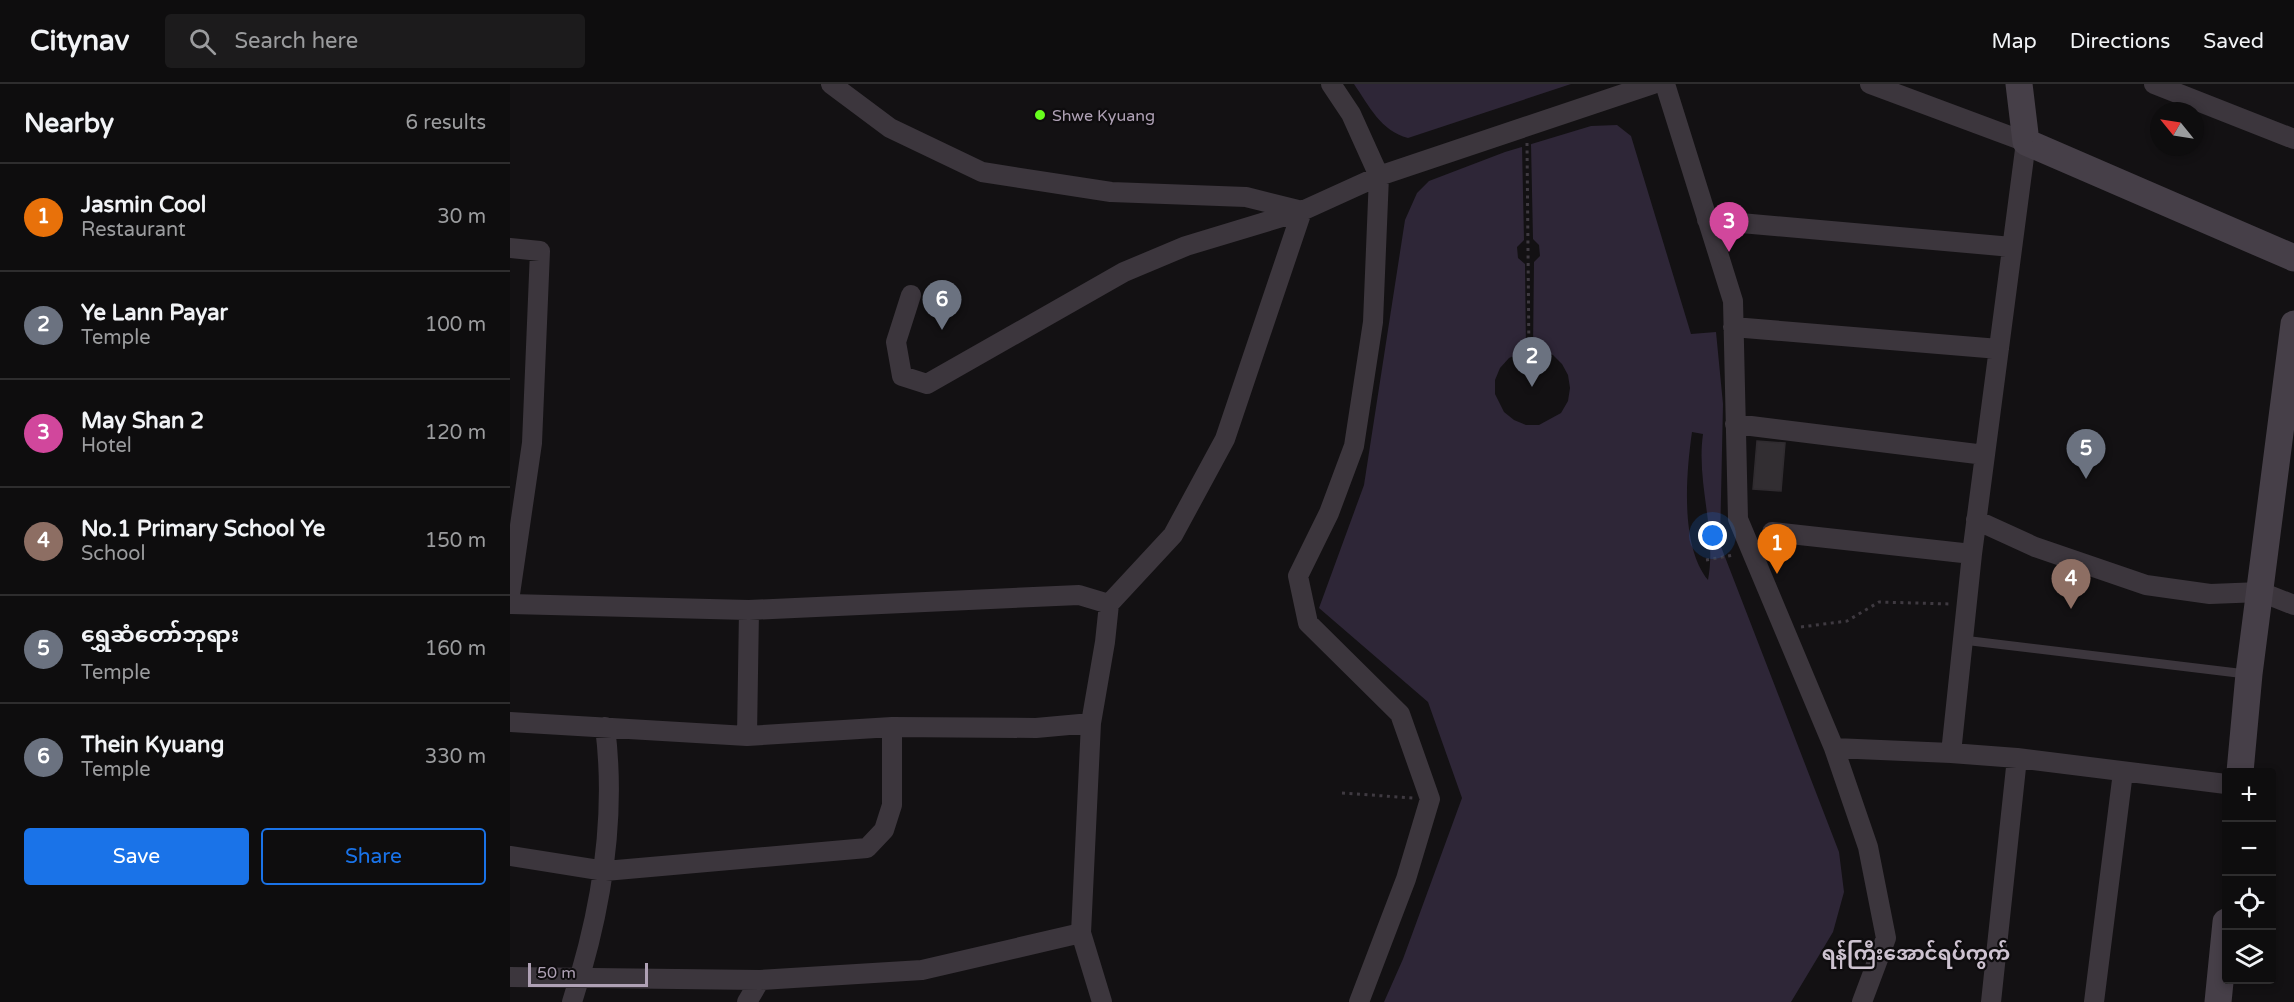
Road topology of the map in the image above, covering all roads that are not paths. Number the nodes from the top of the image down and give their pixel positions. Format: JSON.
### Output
{"nodes":[{"id":1,"x":831,"y":84,"type":"edge"},
{"id":2,"x":1331,"y":84,"type":"edge"},
{"id":3,"x":1653,"y":84,"type":"edge"},
{"id":4,"x":1665,"y":84,"type":"edge"},
{"id":5,"x":1870,"y":84,"type":"edge"},
{"id":6,"x":2019,"y":84,"type":"edge"},
{"id":7,"x":2154,"y":84,"type":"edge"},
{"id":8,"x":2194,"y":91,"type":"edge"},
{"id":9,"x":1921,"y":93,"type":"edge"},
{"id":10,"x":2294,"y":139,"type":"edge"},
{"id":11,"x":2026,"y":142,"type":"junction"},
{"id":12,"x":1379,"y":176,"type":"junction"},
{"id":13,"x":1302,"y":211,"type":"junction"},
{"id":14,"x":1707,"y":220,"type":"junction"},
{"id":15,"x":2012,"y":247,"type":"junction"},
{"id":16,"x":510,"y":248,"type":"edge"},
{"id":17,"x":2294,"y":258,"type":"edge"},
{"id":18,"x":911,"y":295,"type":"dead end"},
{"id":19,"x":2294,"y":324,"type":"edge"},
{"id":20,"x":1734,"y":327,"type":"junction"},
{"id":21,"x":1999,"y":349,"type":"junction"},
{"id":22,"x":1736,"y":424,"type":"junction"},
{"id":23,"x":1985,"y":455,"type":"junction"},
{"id":24,"x":1976,"y":520,"type":"junction"},
{"id":25,"x":1772,"y":532,"type":"dead end"},
{"id":26,"x":1972,"y":554,"type":"junction"},
{"id":27,"x":2260,"y":592,"type":"junction"},
{"id":28,"x":510,"y":594,"type":"edge"},
{"id":29,"x":510,"y":604,"type":"edge"},
{"id":30,"x":1109,"y":604,"type":"junction"},
{"id":31,"x":2294,"y":605,"type":"edge"},
{"id":32,"x":748,"y":610,"type":"junction"},
{"id":33,"x":1963,"y":640,"type":"junction"},
{"id":34,"x":2249,"y":674,"type":"junction"},
{"id":35,"x":510,"y":722,"type":"edge"},
{"id":36,"x":1091,"y":723,"type":"junction"},
{"id":37,"x":605,"y":727,"type":"junction"},
{"id":38,"x":892,"y":727,"type":"junction"},
{"id":39,"x":747,"y":736,"type":"junction"},
{"id":40,"x":1834,"y":748,"type":"junction"},
{"id":41,"x":1951,"y":753,"type":"junction"},
{"id":42,"x":2017,"y":758,"type":"junction"},
{"id":43,"x":2240,"y":768,"type":"edge"},
{"id":44,"x":2123,"y":772,"type":"junction"},
{"id":45,"x":2222,"y":784,"type":"edge"},
{"id":46,"x":510,"y":856,"type":"edge"},
{"id":47,"x":605,"y":872,"type":"junction"},
{"id":48,"x":2225,"y":930,"type":"edge"},
{"id":49,"x":1081,"y":933,"type":"junction"},
{"id":50,"x":510,"y":977,"type":"edge"},
{"id":51,"x":580,"y":977,"type":"junction"},
{"id":52,"x":760,"y":980,"type":"junction"},
{"id":53,"x":572,"y":1002,"type":"edge"},
{"id":54,"x":747,"y":1002,"type":"edge"},
{"id":55,"x":1102,"y":1002,"type":"edge"},
{"id":56,"x":1359,"y":1002,"type":"edge"},
{"id":57,"x":1862,"y":1002,"type":"edge"},
{"id":58,"x":1991,"y":1002,"type":"edge"},
{"id":59,"x":2094,"y":1002,"type":"edge"},
{"id":60,"x":2218,"y":1002,"type":"edge"}],
"edges":[{"from":1,"to":13,"type":"street"},
{"from":2,"to":12,"type":"street"},
{"from":3,"to":12,"type":"street"},
{"from":4,"to":14,"type":"street"},
{"from":5,"to":9,"type":"street"},
{"from":6,"to":11,"type":"street"},
{"from":7,"to":8,"type":"street"},
{"from":8,"to":10,"type":"street"},
{"from":9,"to":11,"type":"street"},
{"from":11,"to":15,"type":"street"},
{"from":11,"to":17,"type":"street"},
{"from":12,"to":13,"type":"street"},
{"from":12,"to":56,"type":"street"},
{"from":13,"to":18,"type":"street"},
{"from":13,"to":30,"type":"street"},
{"from":14,"to":15,"type":"street"},
{"from":14,"to":20,"type":"street"},
{"from":15,"to":21,"type":"street"},
{"from":16,"to":28,"type":"street"},
{"from":19,"to":27,"type":"street"},
{"from":20,"to":21,"type":"street"},
{"from":20,"to":22,"type":"street"},
{"from":21,"to":23,"type":"street"},
{"from":22,"to":23,"type":"street"},
{"from":22,"to":40,"type":"street"},
{"from":23,"to":24,"type":"street"},
{"from":24,"to":26,"type":"street"},
{"from":24,"to":27,"type":"street"},
{"from":25,"to":26,"type":"street"},
{"from":26,"to":33,"type":"street"},
{"from":27,"to":31,"type":"street"},
{"from":27,"to":34,"type":"street"},
{"from":29,"to":32,"type":"street"},
{"from":30,"to":32,"type":"street"},
{"from":30,"to":36,"type":"street"},
{"from":32,"to":39,"type":"street"},
{"from":33,"to":34,"type":"lane"},
{"from":33,"to":41,"type":"street"},
{"from":34,"to":43,"type":"street"},
{"from":35,"to":37,"type":"street"},
{"from":36,"to":38,"type":"street"},
{"from":36,"to":49,"type":"street"},
{"from":37,"to":39,"type":"street"},
{"from":37,"to":47,"type":"street"},
{"from":38,"to":39,"type":"street"},
{"from":38,"to":47,"type":"street"},
{"from":40,"to":41,"type":"street"},
{"from":40,"to":57,"type":"street"},
{"from":41,"to":42,"type":"street"},
{"from":42,"to":44,"type":"street"},
{"from":42,"to":58,"type":"street"},
{"from":44,"to":45,"type":"street"},
{"from":44,"to":59,"type":"street"},
{"from":46,"to":47,"type":"street"},
{"from":47,"to":51,"type":"street"},
{"from":48,"to":60,"type":"street"},
{"from":49,"to":52,"type":"street"},
{"from":49,"to":55,"type":"street"},
{"from":50,"to":51,"type":"street"},
{"from":51,"to":52,"type":"street"},
{"from":51,"to":53,"type":"street"},
{"from":52,"to":54,"type":"street"}]}
